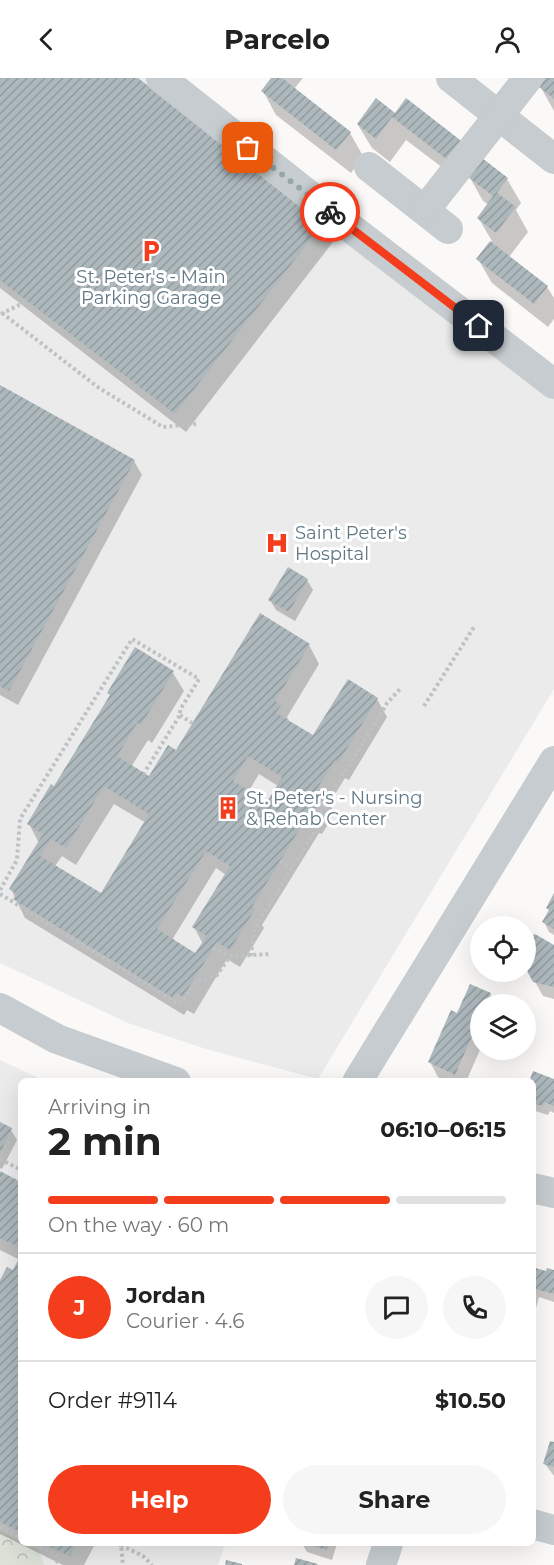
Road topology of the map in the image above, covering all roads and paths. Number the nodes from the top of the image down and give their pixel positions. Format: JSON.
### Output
{"nodes":[{"id":1,"x":161,"y":78,"type":"edge"},
{"id":2,"x":451,"y":78,"type":"edge"},
{"id":3,"x":528,"y":78,"type":"edge"},
{"id":4,"x":499,"y":116,"type":"junction"},
{"id":5,"x":554,"y":159,"type":"edge"},
{"id":6,"x":369,"y":168,"type":"dead end"},
{"id":7,"x":425,"y":210,"type":"junction"},
{"id":8,"x":448,"y":229,"type":"dead end"},
{"id":9,"x":27,"y":301,"type":"dead end"},
{"id":10,"x":1,"y":314,"type":"edge"},
{"id":11,"x":554,"y":384,"type":"edge"},
{"id":12,"x":196,"y":424,"type":"dead end"},
{"id":13,"x":474,"y":627,"type":"dead end"},
{"id":14,"x":400,"y":689,"type":"dead end"},
{"id":15,"x":424,"y":706,"type":"dead end"},
{"id":16,"x":180,"y":715,"type":"junction"},
{"id":17,"x":192,"y":723,"type":"dead end"},
{"id":18,"x":554,"y":761,"type":"edge"},
{"id":19,"x":144,"y":773,"type":"dead end"},
{"id":20,"x":280,"y":861,"type":"dead end"},
{"id":21,"x":291,"y":868,"type":"junction"},
{"id":22,"x":0,"y":892,"type":"edge"},
{"id":23,"x":213,"y":948,"type":"dead end"},
{"id":24,"x":271,"y":954,"type":"dead end"},
{"id":25,"x":230,"y":956,"type":"junction"},
{"id":26,"x":251,"y":956,"type":"junction"},
{"id":27,"x":0,"y":1008,"type":"edge"},
{"id":28,"x":165,"y":1078,"type":"edge"},
{"id":29,"x":359,"y":1078,"type":"edge"},
{"id":30,"x":0,"y":1159,"type":"edge"},
{"id":31,"x":18,"y":1168,"type":"edge"},
{"id":32,"x":536,"y":1189,"type":"edge"},
{"id":33,"x":554,"y":1193,"type":"edge"},
{"id":34,"x":536,"y":1525,"type":"edge"},
{"id":35,"x":0,"y":1527,"type":"edge"},
{"id":36,"x":554,"y":1530,"type":"edge"},
{"id":37,"x":18,"y":1536,"type":"edge"},
{"id":38,"x":38,"y":1546,"type":"edge"},
{"id":39,"x":119,"y":1546,"type":"edge"},
{"id":40,"x":123,"y":1546,"type":"edge"},
{"id":41,"x":387,"y":1546,"type":"edge"},
{"id":42,"x":58,"y":1565,"type":"edge"},
{"id":43,"x":123,"y":1565,"type":"edge"},
{"id":44,"x":152,"y":1565,"type":"edge"},
{"id":45,"x":381,"y":1565,"type":"edge"}],
"edges":[{"from":1,"to":11,"type":"street"},
{"from":2,"to":4,"type":"street"},
{"from":3,"to":4,"type":"street"},
{"from":4,"to":5,"type":"street"},
{"from":4,"to":7,"type":"street"},
{"from":6,"to":7,"type":"street"},
{"from":7,"to":8,"type":"street"},
{"from":9,"to":10,"type":"path"},
{"from":10,"to":12,"type":"path"},
{"from":13,"to":15,"type":"path"},
{"from":14,"to":21,"type":"path"},
{"from":16,"to":17,"type":"path"},
{"from":16,"to":19,"type":"path"},
{"from":16,"to":22,"type":"path"},
{"from":18,"to":29,"type":"street"},
{"from":20,"to":21,"type":"path"},
{"from":21,"to":26,"type":"path"},
{"from":22,"to":25,"type":"path"},
{"from":23,"to":25,"type":"path"},
{"from":24,"to":26,"type":"path"},
{"from":25,"to":26,"type":"path"},
{"from":27,"to":28,"type":"street"},
{"from":30,"to":31,"type":"path"},
{"from":32,"to":33,"type":"street"},
{"from":34,"to":36,"type":"street"},
{"from":35,"to":37,"type":"path"},
{"from":38,"to":42,"type":"path"},
{"from":39,"to":43,"type":"path"},
{"from":40,"to":44,"type":"path"},
{"from":41,"to":45,"type":"street"}]}
